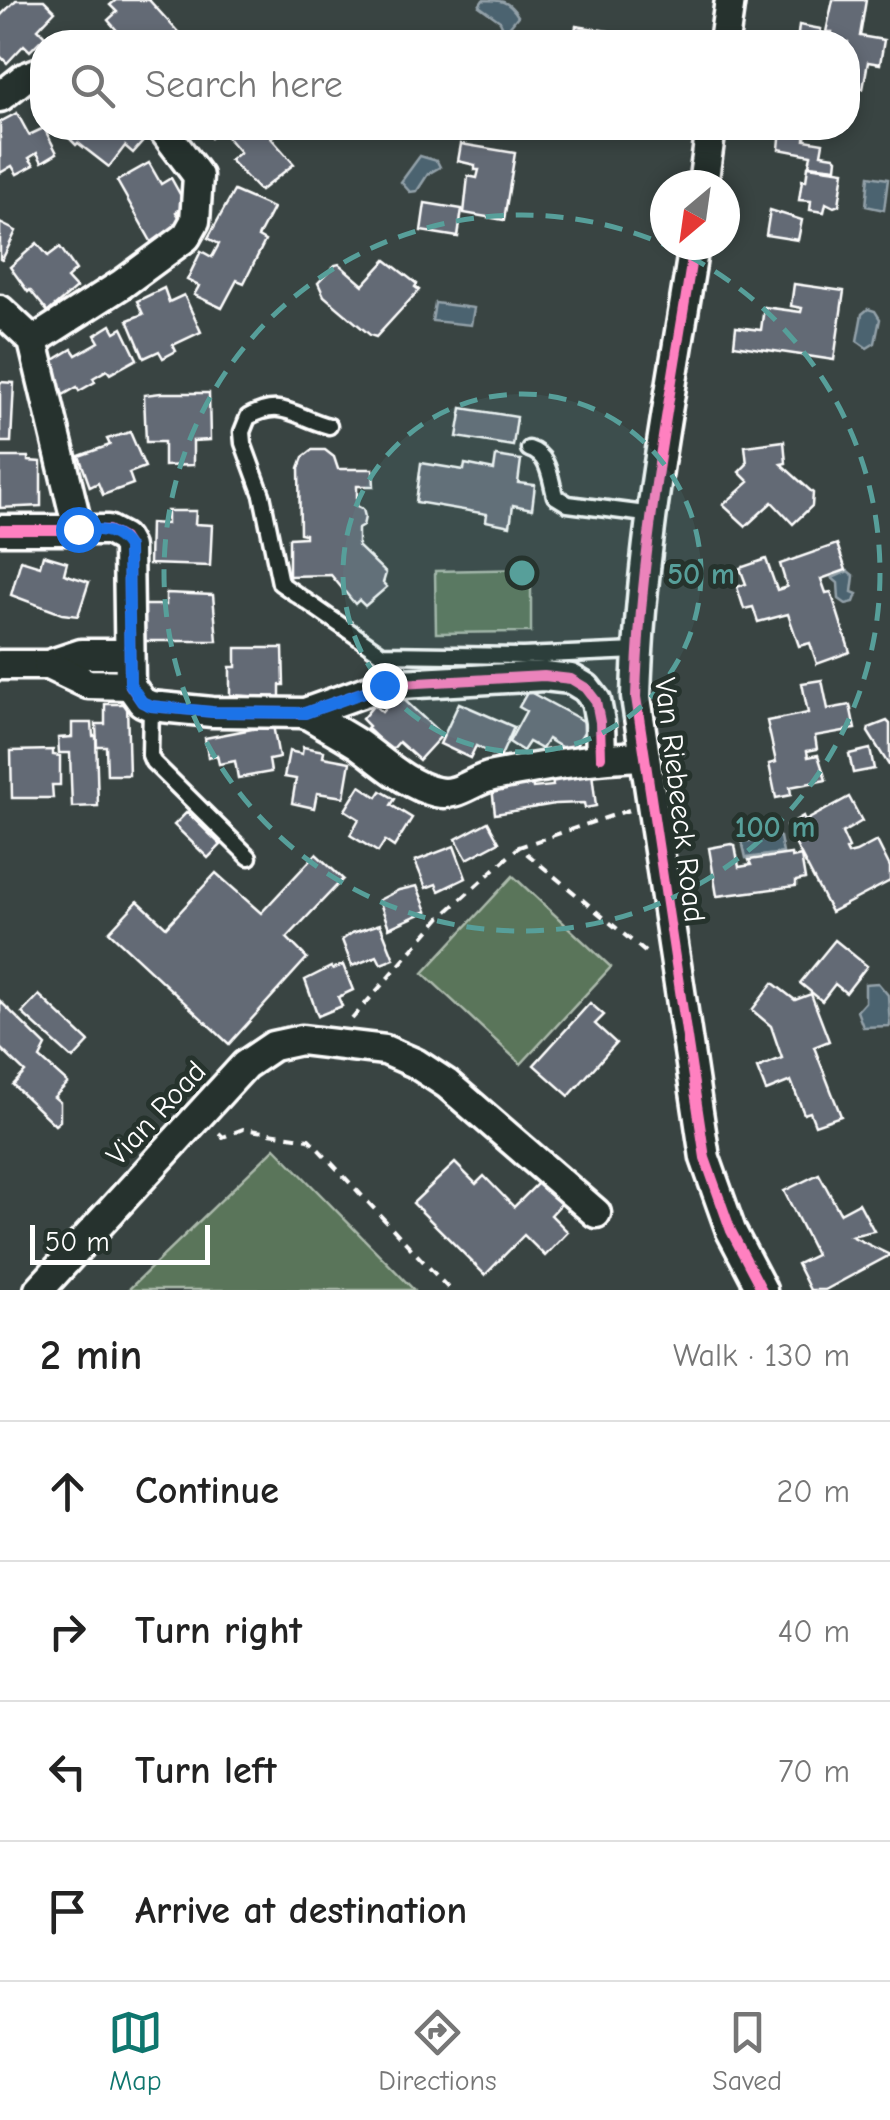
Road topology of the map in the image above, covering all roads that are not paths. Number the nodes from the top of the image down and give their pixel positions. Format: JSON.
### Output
{"nodes":[{"id":1,"x":730,"y":0,"type":"edge"},
{"id":2,"x":726,"y":30,"type":"edge"},
{"id":3,"x":30,"y":76,"type":"edge"},
{"id":4,"x":0,"y":97,"type":"edge"},
{"id":5,"x":171,"y":140,"type":"edge"},
{"id":6,"x":709,"y":140,"type":"edge"},
{"id":7,"x":704,"y":170,"type":"edge"},
{"id":8,"x":692,"y":260,"type":"edge"},
{"id":9,"x":0,"y":310,"type":"edge"},
{"id":10,"x":33,"y":340,"type":"junction"},
{"id":11,"x":328,"y":426,"type":"dead end"},
{"id":12,"x":529,"y":450,"type":"dead end"},
{"id":13,"x":654,"y":515,"type":"junction"},
{"id":14,"x":78,"y":529,"type":"junction"},
{"id":15,"x":0,"y":530,"type":"edge"},
{"id":16,"x":637,"y":651,"type":"junction"},
{"id":17,"x":128,"y":654,"type":"junction"},
{"id":18,"x":0,"y":665,"type":"edge"},
{"id":19,"x":48,"y":665,"type":"junction"},
{"id":20,"x":130,"y":684,"type":"junction"},
{"id":21,"x":151,"y":706,"type":"junction"},
{"id":22,"x":305,"y":713,"type":"junction"},
{"id":23,"x":601,"y":756,"type":"junction"},
{"id":24,"x":645,"y":756,"type":"junction"},
{"id":25,"x":250,"y":857,"type":"dead end"},
{"id":26,"x":596,"y":1214,"type":"dead end"},
{"id":27,"x":38,"y":1290,"type":"edge"},
{"id":28,"x":762,"y":1290,"type":"edge"}],
"edges":[{"from":1,"to":2,"type":"street"},
{"from":3,"to":4,"type":"street"},
{"from":5,"to":10,"type":"street"},
{"from":6,"to":7,"type":"street"},
{"from":8,"to":13,"type":"street","name":"Van Riebeeck Road"},
{"from":9,"to":10,"type":"street"},
{"from":10,"to":14,"type":"street"},
{"from":11,"to":16,"type":"lane"},
{"from":12,"to":13,"type":"lane"},
{"from":13,"to":16,"type":"street","name":"Van Riebeeck Road"},
{"from":14,"to":15,"type":"street"},
{"from":14,"to":17,"type":"street"},
{"from":16,"to":24,"type":"street","name":"Van Riebeeck Road"},
{"from":17,"to":19,"type":"street"},
{"from":17,"to":20,"type":"street"},
{"from":18,"to":19,"type":"street"},
{"from":19,"to":20,"type":"street"},
{"from":20,"to":21,"type":"street"},
{"from":21,"to":22,"type":"street"},
{"from":21,"to":25,"type":"lane"},
{"from":22,"to":23,"type":"street"},
{"from":22,"to":23,"type":"street"},
{"from":23,"to":24,"type":"street"},
{"from":24,"to":28,"type":"street","name":"Van Riebeeck Road"},
{"from":26,"to":27,"type":"street","name":"Vian Road"}]}
